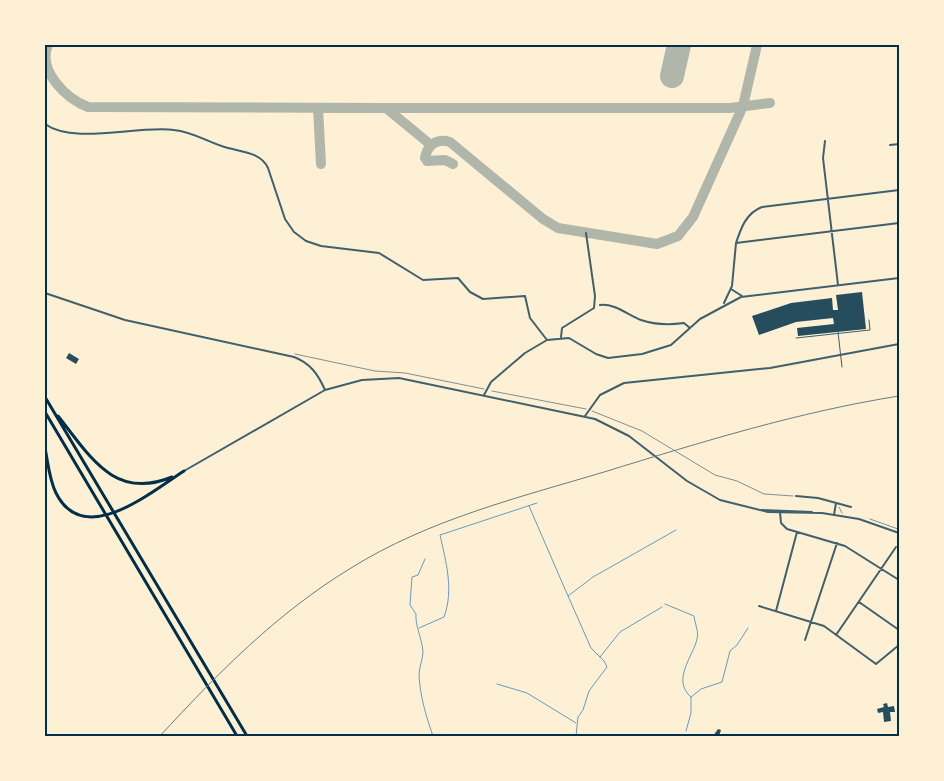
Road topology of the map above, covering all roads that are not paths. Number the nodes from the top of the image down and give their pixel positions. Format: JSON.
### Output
{"nodes":[{"id":1,"x":45,"y":124,"type":"edge"},
{"id":2,"x":825,"y":141,"type":"dead end"},
{"id":3,"x":899,"y":144,"type":"edge"},
{"id":4,"x":890,"y":145,"type":"dead end"},
{"id":5,"x":899,"y":190,"type":"edge"},
{"id":6,"x":828,"y":199,"type":"junction"},
{"id":7,"x":899,"y":223,"type":"edge"},
{"id":8,"x":831,"y":232,"type":"junction"},
{"id":9,"x":586,"y":233,"type":"dead end"},
{"id":10,"x":736,"y":243,"type":"junction"},
{"id":11,"x":899,"y":278,"type":"edge"},
{"id":12,"x":838,"y":285,"type":"junction"},
{"id":13,"x":731,"y":289,"type":"junction"},
{"id":14,"x":45,"y":293,"type":"edge"},
{"id":15,"x":744,"y":297,"type":"junction"},
{"id":16,"x":600,"y":305,"type":"dead end"},
{"id":17,"x":723,"y":305,"type":"junction"},
{"id":18,"x":869,"y":320,"type":"dead end"},
{"id":19,"x":690,"y":328,"type":"junction"},
{"id":20,"x":838,"y":333,"type":"junction"},
{"id":21,"x":561,"y":337,"type":"junction"},
{"id":22,"x":796,"y":338,"type":"dead end"},
{"id":23,"x":547,"y":340,"type":"junction"},
{"id":24,"x":899,"y":344,"type":"edge"},
{"id":25,"x":840,"y":356,"type":"junction"},
{"id":26,"x":842,"y":367,"type":"dead end"},
{"id":27,"x":325,"y":390,"type":"junction"},
{"id":28,"x":484,"y":395,"type":"junction"},
{"id":29,"x":45,"y":397,"type":"edge"},
{"id":30,"x":49,"y":404,"type":"junction"},
{"id":31,"x":45,"y":412,"type":"edge"},
{"id":32,"x":585,"y":416,"type":"junction"},
{"id":33,"x":45,"y":448,"type":"edge"},
{"id":34,"x":184,"y":471,"type":"junction"},
{"id":35,"x":796,"y":496,"type":"road end"},
{"id":36,"x":836,"y":503,"type":"junction"},
{"id":37,"x":851,"y":507,"type":"dead end"},
{"id":38,"x":780,"y":512,"type":"junction"},
{"id":39,"x":834,"y":515,"type":"junction"},
{"id":40,"x":797,"y":532,"type":"junction"},
{"id":41,"x":899,"y":533,"type":"edge"},
{"id":42,"x":837,"y":543,"type":"junction"},
{"id":43,"x":896,"y":547,"type":"dead end"},
{"id":44,"x":882,"y":568,"type":"junction"},
{"id":45,"x":899,"y":580,"type":"edge"},
{"id":46,"x":859,"y":602,"type":"junction"},
{"id":47,"x":759,"y":606,"type":"dead end"},
{"id":48,"x":776,"y":611,"type":"junction"},
{"id":49,"x":810,"y":621,"type":"junction"},
{"id":50,"x":899,"y":630,"type":"edge"},
{"id":51,"x":836,"y":635,"type":"junction"},
{"id":52,"x":805,"y":640,"type":"dead end"},
{"id":53,"x":899,"y":645,"type":"edge"},
{"id":54,"x":237,"y":736,"type":"edge"},
{"id":55,"x":247,"y":736,"type":"edge"}],
"edges":[{"from":1,"to":23,"type":"street"},
{"from":2,"to":6,"type":"street"},
{"from":3,"to":4,"type":"street"},
{"from":5,"to":6,"type":"street"},
{"from":6,"to":8,"type":"street"},
{"from":6,"to":10,"type":"street"},
{"from":7,"to":8,"type":"street"},
{"from":8,"to":10,"type":"street"},
{"from":8,"to":12,"type":"street"},
{"from":9,"to":21,"type":"street"},
{"from":10,"to":13,"type":"street"},
{"from":11,"to":12,"type":"street"},
{"from":12,"to":15,"type":"street"},
{"from":13,"to":15,"type":"street"},
{"from":13,"to":17,"type":"street"},
{"from":14,"to":27,"type":"street"},
{"from":15,"to":17,"type":"street"},
{"from":16,"to":19,"type":"street"},
{"from":17,"to":19,"type":"street"},
{"from":18,"to":20,"type":"street"},
{"from":19,"to":21,"type":"street"},
{"from":20,"to":22,"type":"street"},
{"from":20,"to":25,"type":"street"},
{"from":21,"to":23,"type":"street"},
{"from":23,"to":28,"type":"street"},
{"from":24,"to":25,"type":"street"},
{"from":25,"to":26,"type":"street"},
{"from":25,"to":32,"type":"street"},
{"from":27,"to":28,"type":"street"},
{"from":27,"to":34,"type":"street"},
{"from":28,"to":32,"type":"street"},
{"from":29,"to":30,"type":"highway"},
{"from":30,"to":34,"type":"highway"},
{"from":30,"to":55,"type":"highway"},
{"from":31,"to":54,"type":"highway"},
{"from":32,"to":38,"type":"street"},
{"from":33,"to":34,"type":"highway"},
{"from":35,"to":36,"type":"street"},
{"from":36,"to":37,"type":"street"},
{"from":36,"to":39,"type":"street"},
{"from":38,"to":39,"type":"street"},
{"from":38,"to":40,"type":"street"},
{"from":39,"to":41,"type":"street"},
{"from":40,"to":42,"type":"street"},
{"from":40,"to":48,"type":"street"},
{"from":42,"to":44,"type":"street"},
{"from":42,"to":49,"type":"street"},
{"from":43,"to":44,"type":"street"},
{"from":44,"to":45,"type":"street"},
{"from":44,"to":46,"type":"street"},
{"from":46,"to":50,"type":"street"},
{"from":46,"to":51,"type":"street"},
{"from":47,"to":48,"type":"street"},
{"from":48,"to":49,"type":"street"},
{"from":49,"to":51,"type":"street"},
{"from":49,"to":52,"type":"street"},
{"from":51,"to":53,"type":"street"}]}
